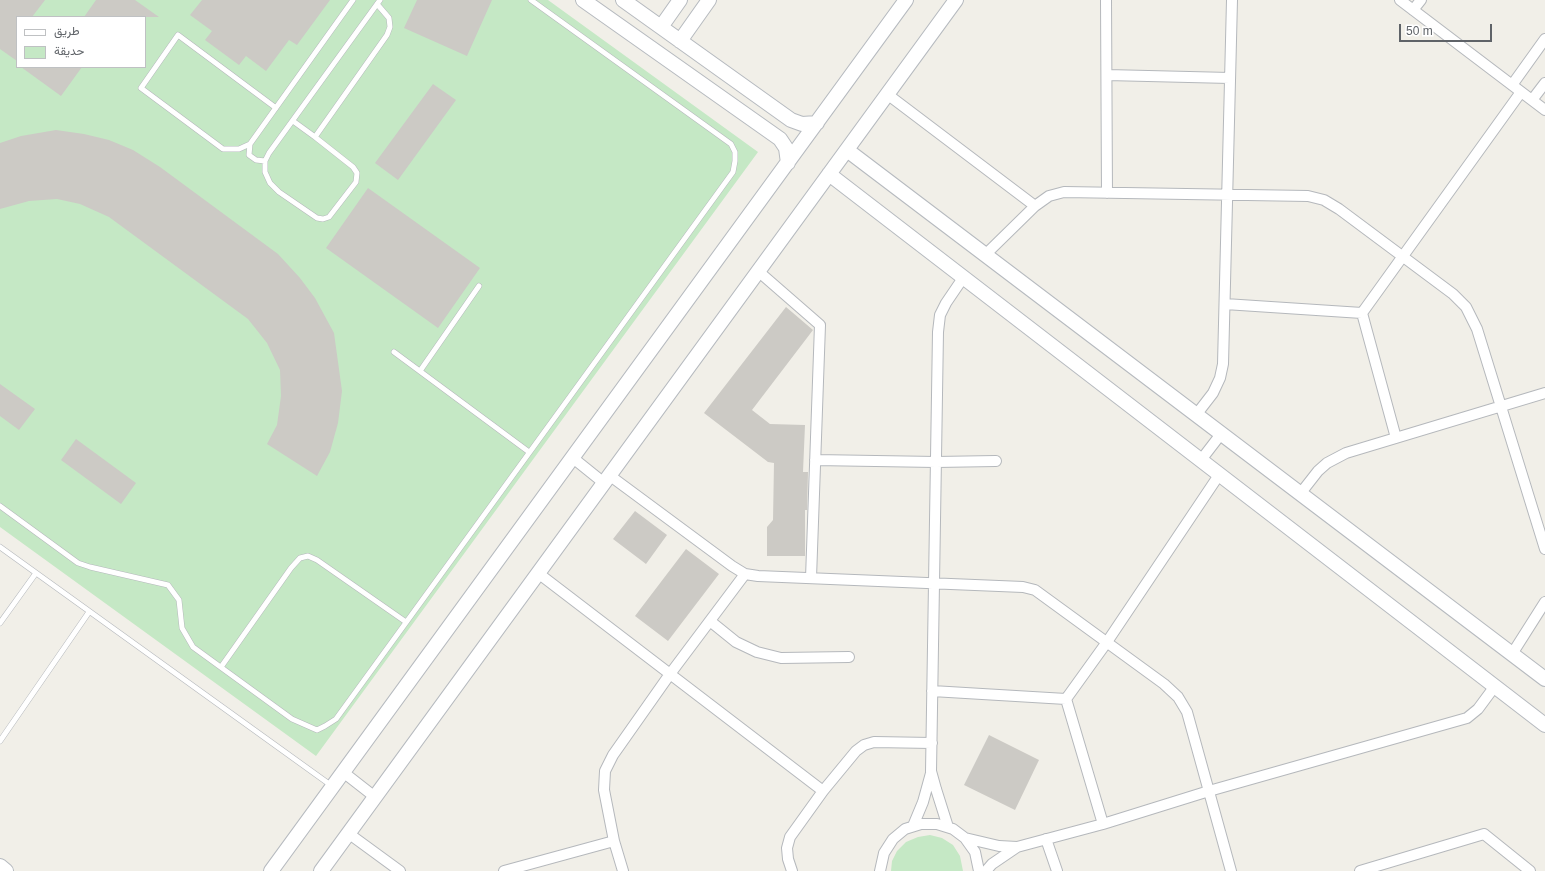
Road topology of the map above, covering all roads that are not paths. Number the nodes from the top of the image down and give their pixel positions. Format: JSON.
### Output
{"nodes":[{"id":1,"x":353,"y":0,"type":"edge"},
{"id":2,"x":531,"y":0,"type":"edge"},
{"id":3,"x":583,"y":0,"type":"edge"},
{"id":4,"x":623,"y":0,"type":"edge"},
{"id":5,"x":680,"y":0,"type":"edge"},
{"id":6,"x":709,"y":0,"type":"edge"},
{"id":7,"x":906,"y":0,"type":"edge"},
{"id":8,"x":956,"y":0,"type":"edge"},
{"id":9,"x":1106,"y":0,"type":"edge"},
{"id":10,"x":1232,"y":0,"type":"edge"},
{"id":11,"x":1400,"y":0,"type":"edge"},
{"id":12,"x":1421,"y":0,"type":"edge"},
{"id":13,"x":378,"y":2,"type":"edge"},
{"id":14,"x":1413,"y":10,"type":"junction"},
{"id":15,"x":661,"y":27,"type":"junction"},
{"id":16,"x":1545,"y":39,"type":"edge"},
{"id":17,"x":680,"y":41,"type":"junction"},
{"id":18,"x":1107,"y":75,"type":"junction"},
{"id":19,"x":1230,"y":78,"type":"junction"},
{"id":20,"x":1545,"y":83,"type":"edge"},
{"id":21,"x":1512,"y":85,"type":"junction"},
{"id":22,"x":1521,"y":92,"type":"junction"},
{"id":23,"x":887,"y":94,"type":"junction"},
{"id":24,"x":1532,"y":100,"type":"junction"},
{"id":25,"x":276,"y":108,"type":"junction"},
{"id":26,"x":1545,"y":110,"type":"edge"},
{"id":27,"x":293,"y":121,"type":"junction"},
{"id":28,"x":817,"y":123,"type":"junction"},
{"id":29,"x":315,"y":137,"type":"junction"},
{"id":30,"x":250,"y":144,"type":"junction"},
{"id":31,"x":847,"y":150,"type":"junction"},
{"id":32,"x":265,"y":162,"type":"junction"},
{"id":33,"x":788,"y":163,"type":"junction"},
{"id":34,"x":829,"y":174,"type":"junction"},
{"id":35,"x":1107,"y":193,"type":"junction"},
{"id":36,"x":1227,"y":195,"type":"junction"},
{"id":37,"x":1035,"y":206,"type":"junction"},
{"id":38,"x":985,"y":255,"type":"junction"},
{"id":39,"x":1403,"y":256,"type":"junction"},
{"id":40,"x":758,"y":271,"type":"junction"},
{"id":41,"x":963,"y":278,"type":"junction"},
{"id":42,"x":479,"y":286,"type":"dead end"},
{"id":43,"x":1225,"y":304,"type":"junction"},
{"id":44,"x":1362,"y":313,"type":"junction"},
{"id":45,"x":394,"y":352,"type":"dead end"},
{"id":46,"x":420,"y":371,"type":"junction"},
{"id":47,"x":1545,"y":393,"type":"edge"},
{"id":48,"x":1501,"y":406,"type":"junction"},
{"id":49,"x":1196,"y":415,"type":"junction"},
{"id":50,"x":1221,"y":434,"type":"junction"},
{"id":51,"x":1396,"y":438,"type":"junction"},
{"id":52,"x":529,"y":452,"type":"junction"},
{"id":53,"x":572,"y":458,"type":"junction"},
{"id":54,"x":815,"y":460,"type":"junction"},
{"id":55,"x":1201,"y":460,"type":"junction"},
{"id":56,"x":996,"y":461,"type":"dead end"},
{"id":57,"x":936,"y":462,"type":"junction"},
{"id":58,"x":1219,"y":475,"type":"junction"},
{"id":59,"x":607,"y":479,"type":"junction"},
{"id":60,"x":1300,"y":494,"type":"junction"},
{"id":61,"x":0,"y":506,"type":"edge"},
{"id":62,"x":1540,"y":516,"type":"edge"},
{"id":63,"x":0,"y":547,"type":"edge"},
{"id":64,"x":1545,"y":549,"type":"edge"},
{"id":65,"x":36,"y":573,"type":"junction"},
{"id":66,"x":538,"y":573,"type":"junction"},
{"id":67,"x":745,"y":574,"type":"junction"},
{"id":68,"x":811,"y":578,"type":"junction"},
{"id":69,"x":934,"y":583,"type":"junction"},
{"id":70,"x":1545,"y":602,"type":"edge"},
{"id":71,"x":89,"y":612,"type":"junction"},
{"id":72,"x":710,"y":621,"type":"junction"},
{"id":73,"x":406,"y":622,"type":"junction"},
{"id":74,"x":0,"y":623,"type":"edge"},
{"id":75,"x":1107,"y":642,"type":"junction"},
{"id":76,"x":1512,"y":654,"type":"junction"},
{"id":77,"x":849,"y":657,"type":"dead end"},
{"id":78,"x":221,"y":667,"type":"junction"},
{"id":79,"x":670,"y":674,"type":"junction"},
{"id":80,"x":1545,"y":679,"type":"edge"},
{"id":81,"x":1495,"y":686,"type":"junction"},
{"id":82,"x":932,"y":691,"type":"junction"},
{"id":83,"x":1066,"y":699,"type":"junction"},
{"id":84,"x":1545,"y":725,"type":"edge"},
{"id":85,"x":0,"y":741,"type":"edge"},
{"id":86,"x":932,"y":743,"type":"junction"},
{"id":87,"x":932,"y":771,"type":"junction"},
{"id":88,"x":343,"y":772,"type":"junction"},
{"id":89,"x":333,"y":787,"type":"junction"},
{"id":90,"x":823,"y":791,"type":"junction"},
{"id":91,"x":1209,"y":791,"type":"junction"},
{"id":92,"x":375,"y":797,"type":"junction"},
{"id":93,"x":1103,"y":824,"type":"junction"},
{"id":94,"x":914,"y":826,"type":"junction"},
{"id":95,"x":948,"y":827,"type":"junction"},
{"id":96,"x":348,"y":833,"type":"junction"},
{"id":97,"x":966,"y":838,"type":"junction"},
{"id":98,"x":1046,"y":839,"type":"junction"},
{"id":99,"x":614,"y":841,"type":"junction"},
{"id":100,"x":1017,"y":847,"type":"junction"},
{"id":101,"x":0,"y":866,"type":"edge"},
{"id":102,"x":6,"y":871,"type":"edge"},
{"id":103,"x":271,"y":871,"type":"edge"},
{"id":104,"x":321,"y":871,"type":"edge"},
{"id":105,"x":400,"y":871,"type":"edge"},
{"id":106,"x":504,"y":871,"type":"edge"},
{"id":107,"x":623,"y":871,"type":"edge"},
{"id":108,"x":792,"y":871,"type":"edge"},
{"id":109,"x":880,"y":871,"type":"edge"},
{"id":110,"x":979,"y":871,"type":"edge"},
{"id":111,"x":986,"y":871,"type":"edge"},
{"id":112,"x":1057,"y":871,"type":"edge"},
{"id":113,"x":1231,"y":871,"type":"edge"},
{"id":114,"x":1360,"y":871,"type":"edge"},
{"id":115,"x":1530,"y":871,"type":"edge"}],
"edges":[{"from":1,"to":25,"type":"lane"},
{"from":2,"to":52,"type":"lane"},
{"from":3,"to":33,"type":"street"},
{"from":4,"to":15,"type":"street"},
{"from":5,"to":15,"type":"street"},
{"from":6,"to":17,"type":"street"},
{"from":7,"to":28,"type":"street"},
{"from":8,"to":23,"type":"street"},
{"from":9,"to":18,"type":"street"},
{"from":10,"to":19,"type":"street"},
{"from":11,"to":14,"type":"street"},
{"from":12,"to":14,"type":"street"},
{"from":13,"to":27,"type":"lane"},
{"from":13,"to":29,"type":"lane"},
{"from":14,"to":21,"type":"street"},
{"from":15,"to":17,"type":"street"},
{"from":16,"to":21,"type":"street"},
{"from":17,"to":28,"type":"street"},
{"from":18,"to":19,"type":"street"},
{"from":18,"to":35,"type":"street"},
{"from":19,"to":36,"type":"street"},
{"from":20,"to":24,"type":"street"},
{"from":21,"to":22,"type":"street"},
{"from":22,"to":24,"type":"street"},
{"from":22,"to":39,"type":"street"},
{"from":23,"to":31,"type":"street"},
{"from":23,"to":37,"type":"street"},
{"from":24,"to":26,"type":"street"},
{"from":25,"to":30,"type":"lane"},
{"from":25,"to":30,"type":"lane"},
{"from":27,"to":29,"type":"lane"},
{"from":27,"to":32,"type":"lane"},
{"from":28,"to":33,"type":"street"},
{"from":29,"to":32,"type":"lane"},
{"from":30,"to":32,"type":"lane"},
{"from":31,"to":34,"type":"street"},
{"from":31,"to":38,"type":"street"},
{"from":33,"to":53,"type":"street"},
{"from":34,"to":40,"type":"street"},
{"from":34,"to":41,"type":"street"},
{"from":35,"to":36,"type":"street"},
{"from":35,"to":37,"type":"street"},
{"from":36,"to":39,"type":"street"},
{"from":36,"to":43,"type":"street"},
{"from":37,"to":38,"type":"street"},
{"from":38,"to":49,"type":"street"},
{"from":39,"to":44,"type":"street"},
{"from":39,"to":48,"type":"street"},
{"from":40,"to":54,"type":"street"},
{"from":40,"to":59,"type":"street"},
{"from":41,"to":55,"type":"street"},
{"from":41,"to":57,"type":"street"},
{"from":42,"to":46,"type":"lane"},
{"from":43,"to":44,"type":"street"},
{"from":43,"to":49,"type":"street"},
{"from":44,"to":51,"type":"street"},
{"from":45,"to":46,"type":"lane"},
{"from":46,"to":52,"type":"lane"},
{"from":47,"to":48,"type":"street"},
{"from":48,"to":51,"type":"street"},
{"from":48,"to":62,"type":"street"},
{"from":49,"to":50,"type":"street"},
{"from":50,"to":55,"type":"street"},
{"from":50,"to":60,"type":"street"},
{"from":51,"to":60,"type":"street"},
{"from":52,"to":73,"type":"lane"},
{"from":53,"to":59,"type":"street"},
{"from":53,"to":88,"type":"street"},
{"from":54,"to":57,"type":"street"},
{"from":54,"to":68,"type":"street"},
{"from":55,"to":58,"type":"street"},
{"from":56,"to":57,"type":"street"},
{"from":57,"to":69,"type":"street"},
{"from":58,"to":75,"type":"street"},
{"from":58,"to":81,"type":"street"},
{"from":59,"to":66,"type":"street"},
{"from":59,"to":67,"type":"street"},
{"from":60,"to":76,"type":"street"},
{"from":61,"to":78,"type":"lane"},
{"from":62,"to":64,"type":"street"},
{"from":63,"to":65,"type":"lane"},
{"from":65,"to":71,"type":"lane"},
{"from":65,"to":74,"type":"lane"},
{"from":66,"to":79,"type":"street"},
{"from":66,"to":92,"type":"street"},
{"from":67,"to":68,"type":"street"},
{"from":67,"to":72,"type":"street"},
{"from":68,"to":69,"type":"street"},
{"from":69,"to":75,"type":"street"},
{"from":69,"to":82,"type":"street"},
{"from":70,"to":76,"type":"street"},
{"from":71,"to":85,"type":"lane"},
{"from":71,"to":89,"type":"lane"},
{"from":72,"to":77,"type":"street"},
{"from":72,"to":79,"type":"street"},
{"from":73,"to":78,"type":"lane"},
{"from":73,"to":78,"type":"lane"},
{"from":75,"to":83,"type":"street"},
{"from":75,"to":91,"type":"street"},
{"from":76,"to":80,"type":"street"},
{"from":79,"to":90,"type":"street"},
{"from":79,"to":99,"type":"street"},
{"from":81,"to":84,"type":"street"},
{"from":81,"to":91,"type":"street"},
{"from":82,"to":83,"type":"street"},
{"from":82,"to":86,"type":"street"},
{"from":83,"to":93,"type":"street"},
{"from":86,"to":87,"type":"street"},
{"from":86,"to":90,"type":"street"},
{"from":87,"to":94,"type":"street"},
{"from":87,"to":95,"type":"street"},
{"from":88,"to":89,"type":"street"},
{"from":88,"to":92,"type":"street"},
{"from":89,"to":103,"type":"street"},
{"from":90,"to":108,"type":"street"},
{"from":91,"to":93,"type":"street"},
{"from":91,"to":113,"type":"street"},
{"from":92,"to":96,"type":"street"},
{"from":93,"to":98,"type":"street"},
{"from":94,"to":95,"type":"street"},
{"from":94,"to":109,"type":"street"},
{"from":95,"to":97,"type":"street"},
{"from":96,"to":104,"type":"street"},
{"from":96,"to":105,"type":"street"},
{"from":97,"to":100,"type":"street"},
{"from":97,"to":110,"type":"street"},
{"from":98,"to":100,"type":"street"},
{"from":98,"to":112,"type":"street"},
{"from":99,"to":106,"type":"street"},
{"from":99,"to":107,"type":"street"},
{"from":100,"to":111,"type":"street"},
{"from":101,"to":102,"type":"street"},
{"from":114,"to":115,"type":"street"}]}
